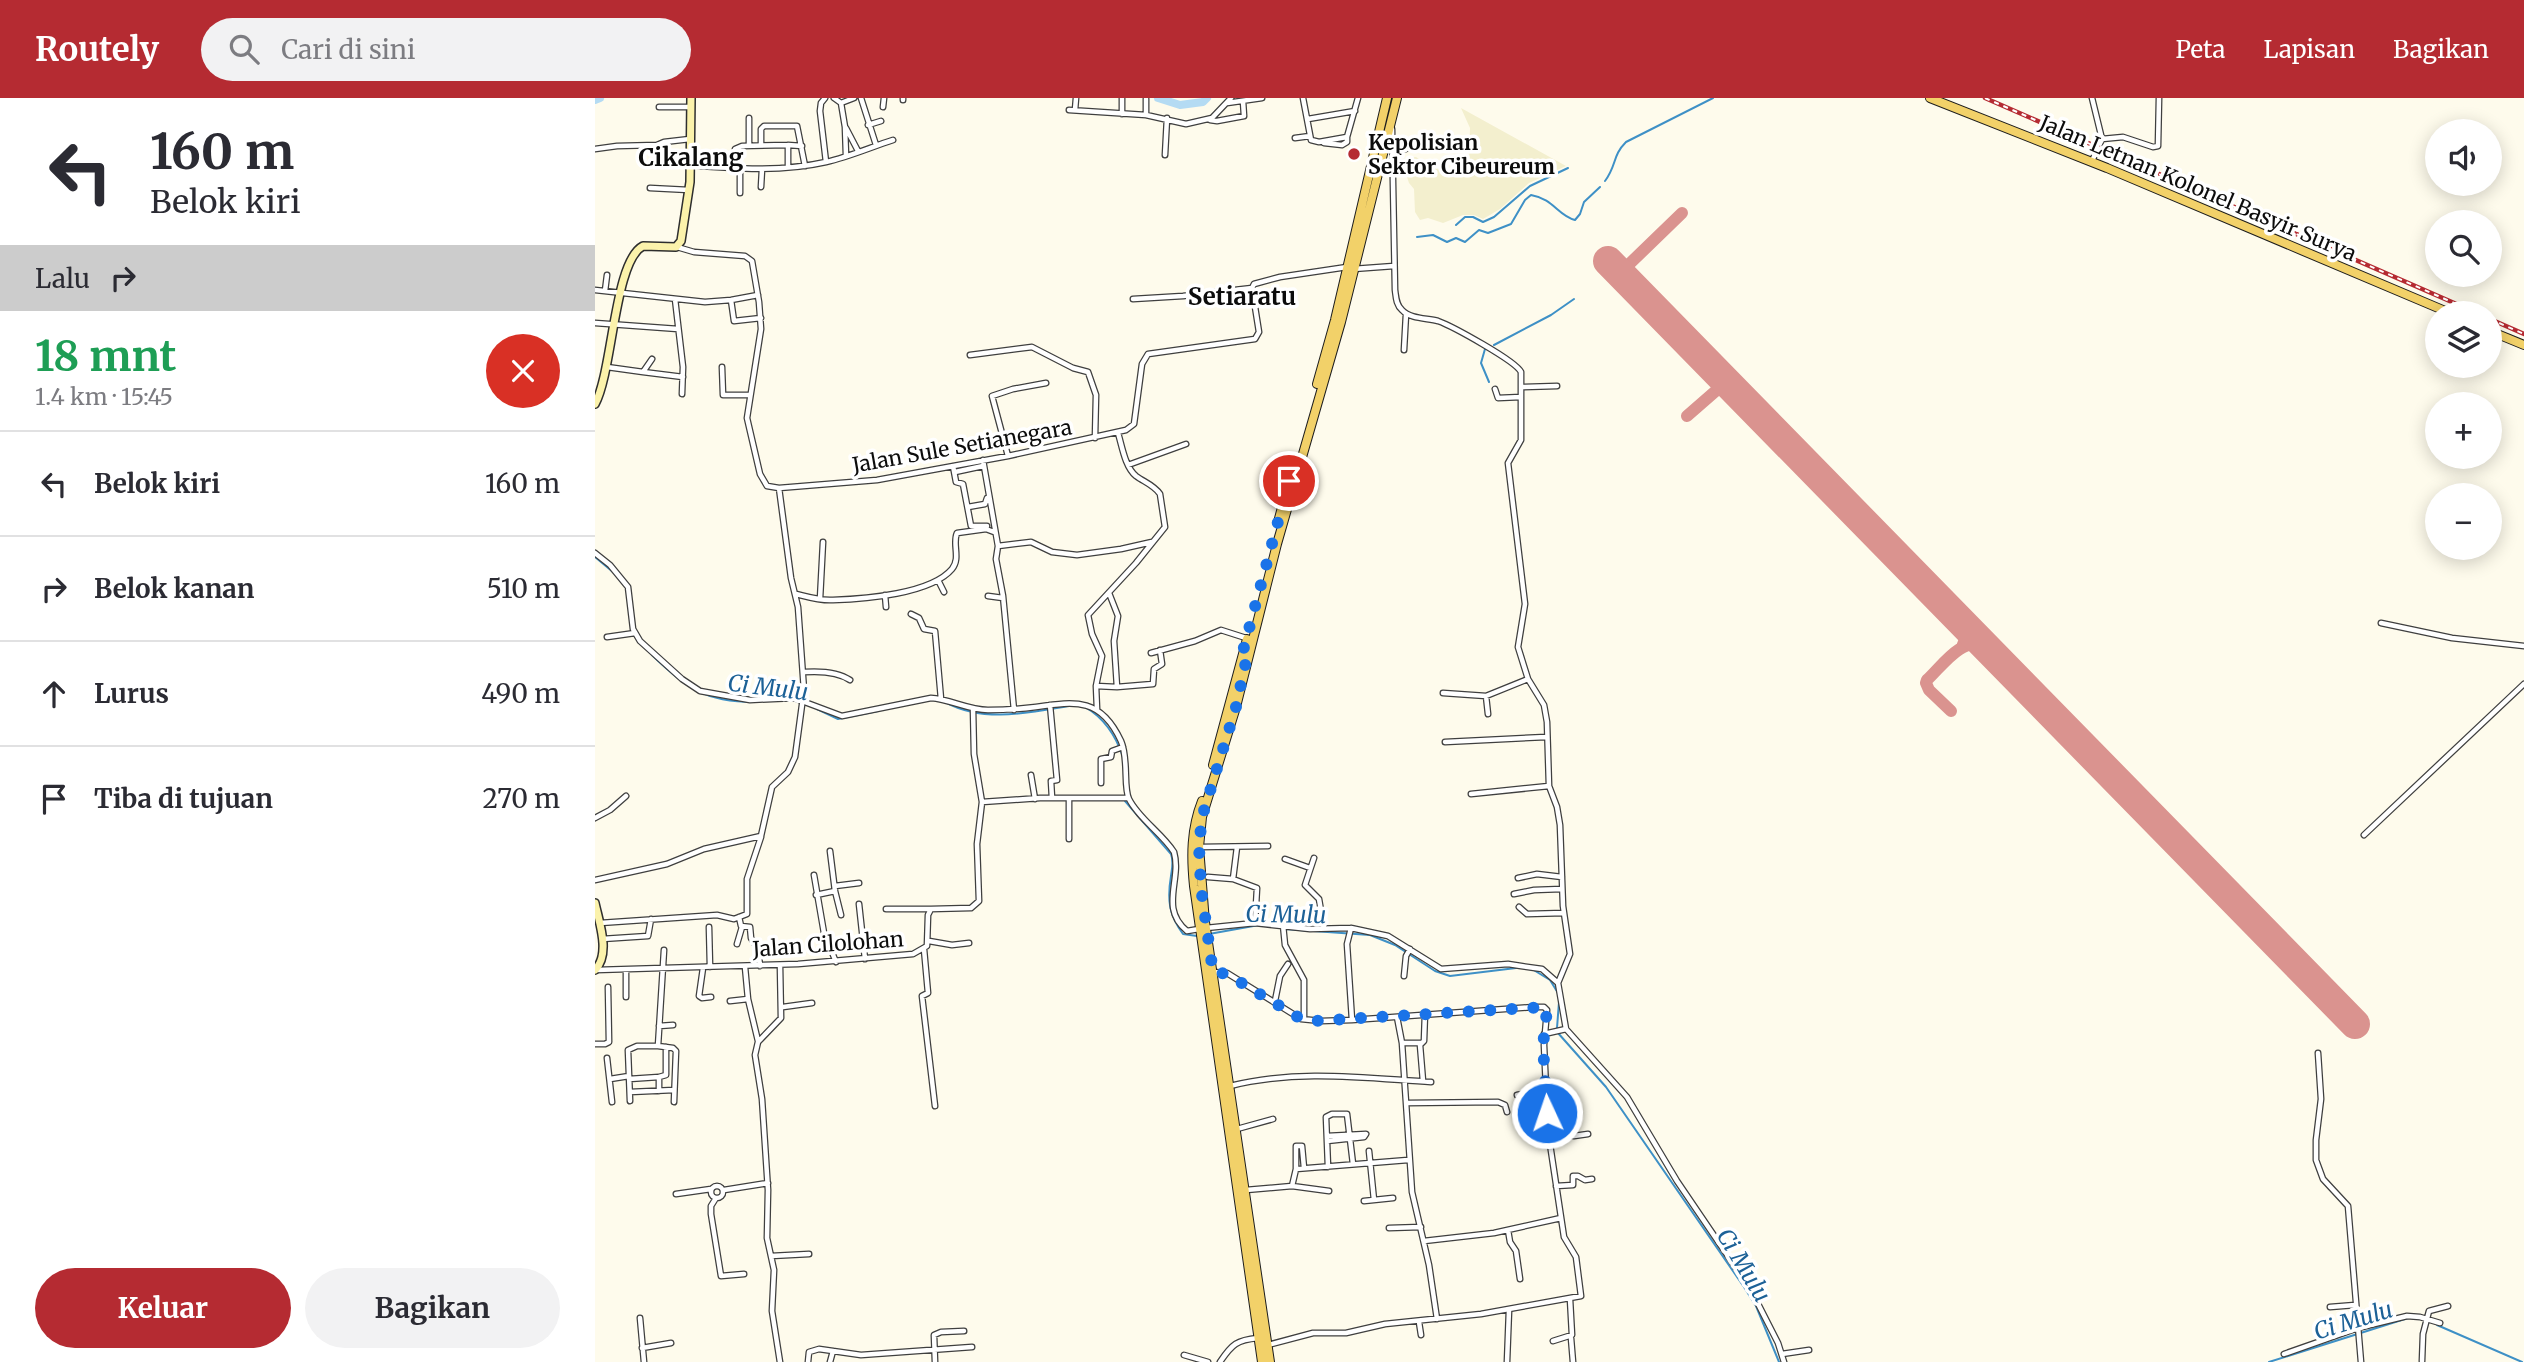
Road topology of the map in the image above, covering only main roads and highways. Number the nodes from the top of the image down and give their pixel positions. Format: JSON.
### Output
{"nodes":[{"id":1,"x":1387,"y":98,"type":"edge"},
{"id":2,"x":1397,"y":98,"type":"edge"},
{"id":3,"x":1930,"y":98,"type":"edge"},
{"id":4,"x":1363,"y":217,"type":"junction"},
{"id":5,"x":2425,"y":302,"type":"edge"},
{"id":6,"x":1338,"y":321,"type":"junction"},
{"id":7,"x":2502,"y":336,"type":"edge"},
{"id":8,"x":2524,"y":345,"type":"edge"},
{"id":9,"x":1245,"y":651,"type":"junction"},
{"id":10,"x":1199,"y":901,"type":"junction"},
{"id":11,"x":1203,"y":932,"type":"junction"},
{"id":12,"x":1262,"y":1362,"type":"edge"},
{"id":13,"x":1269,"y":1362,"type":"edge"}],
"edges":[{"from":1,"to":4,"type":"main road"},
{"from":2,"to":4,"type":"main road"},
{"from":3,"to":5,"type":"main road","name":"Jalan Letnan Kolonel Basyir Surya"},
{"from":4,"to":6,"type":"main road"},
{"from":6,"to":9,"type":"main road"},
{"from":6,"to":9,"type":"main road"},
{"from":7,"to":8,"type":"main road"},
{"from":9,"to":10,"type":"main road"},
{"from":9,"to":10,"type":"main road"},
{"from":10,"to":11,"type":"main road"},
{"from":11,"to":12,"type":"main road"},
{"from":11,"to":13,"type":"main road"}]}
